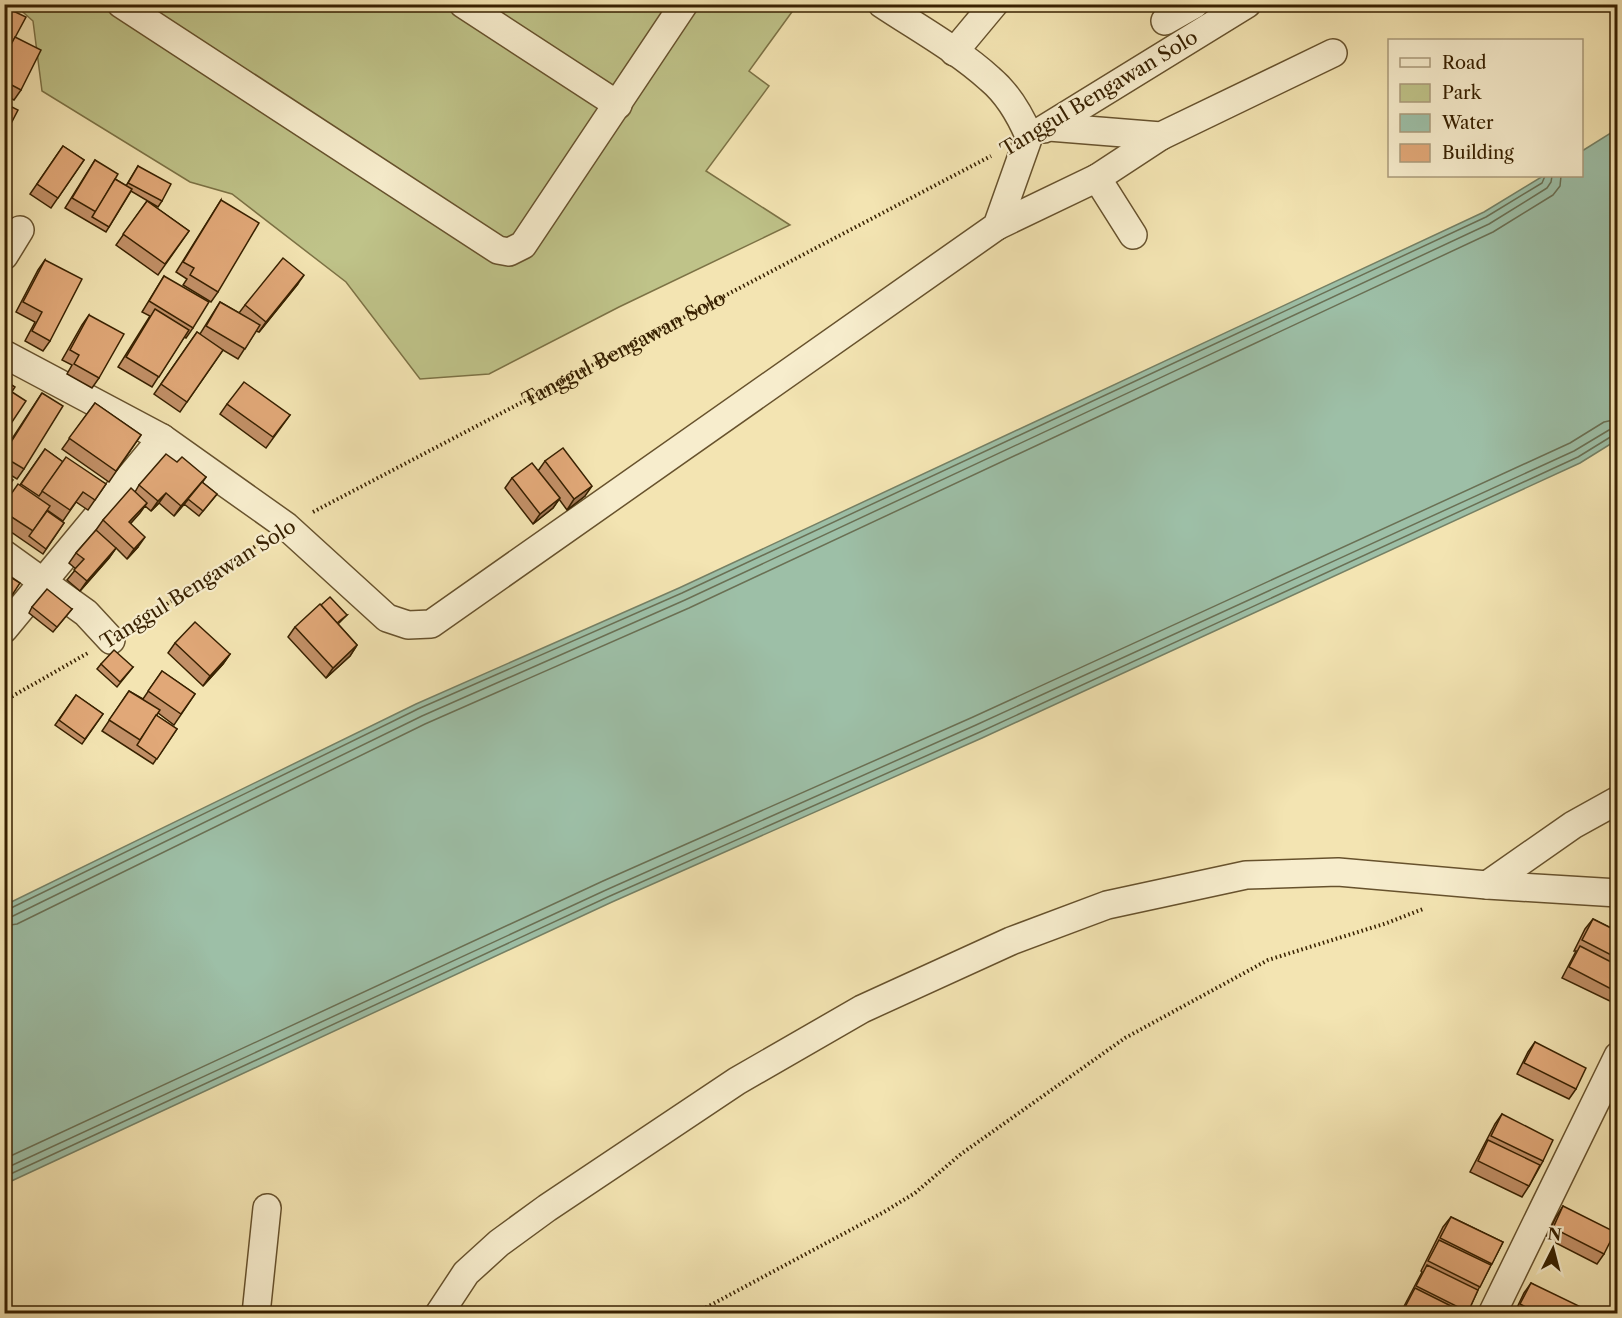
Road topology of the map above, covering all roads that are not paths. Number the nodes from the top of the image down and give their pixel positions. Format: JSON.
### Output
{"nodes":[{"id":1,"x":121,"y":4,"type":"edge"},
{"id":2,"x":463,"y":4,"type":"edge"},
{"id":3,"x":684,"y":4,"type":"edge"},
{"id":4,"x":882,"y":4,"type":"edge"},
{"id":5,"x":993,"y":4,"type":"edge"},
{"id":6,"x":1195,"y":4,"type":"edge"},
{"id":7,"x":1246,"y":4,"type":"edge"},
{"id":8,"x":1165,"y":21,"type":"dead end"},
{"id":9,"x":954,"y":52,"type":"junction"},
{"id":10,"x":1333,"y":53,"type":"dead end"},
{"id":11,"x":618,"y":105,"type":"junction"},
{"id":12,"x":1039,"y":132,"type":"junction"},
{"id":13,"x":1161,"y":136,"type":"junction"},
{"id":14,"x":1097,"y":178,"type":"junction"},
{"id":15,"x":997,"y":226,"type":"junction"},
{"id":16,"x":20,"y":230,"type":"dead end"},
{"id":17,"x":1132,"y":235,"type":"dead end"},
{"id":18,"x":4,"y":256,"type":"edge"},
{"id":19,"x":4,"y":354,"type":"edge"},
{"id":20,"x":162,"y":438,"type":"junction"},
{"id":21,"x":4,"y":554,"type":"edge"},
{"id":22,"x":43,"y":580,"type":"junction"},
{"id":23,"x":4,"y":629,"type":"edge"},
{"id":24,"x":111,"y":640,"type":"road end"},
{"id":25,"x":1617,"y":800,"type":"edge"},
{"id":26,"x":1487,"y":885,"type":"junction"},
{"id":27,"x":1617,"y":893,"type":"edge"},
{"id":28,"x":1617,"y":1056,"type":"edge"},
{"id":29,"x":267,"y":1208,"type":"dead end"},
{"id":30,"x":256,"y":1314,"type":"edge"},
{"id":31,"x":439,"y":1314,"type":"edge"},
{"id":32,"x":1492,"y":1314,"type":"edge"}],
"edges":[{"from":1,"to":11,"type":"street"},
{"from":2,"to":11,"type":"street"},
{"from":3,"to":11,"type":"street"},
{"from":4,"to":9,"type":"street"},
{"from":5,"to":9,"type":"street"},
{"from":6,"to":8,"type":"street"},
{"from":7,"to":12,"type":"street","name":"Tanggul Bengawan Solo"},
{"from":9,"to":12,"type":"street"},
{"from":10,"to":13,"type":"street"},
{"from":12,"to":13,"type":"street"},
{"from":12,"to":15,"type":"street"},
{"from":13,"to":14,"type":"street"},
{"from":14,"to":15,"type":"street"},
{"from":14,"to":17,"type":"street"},
{"from":15,"to":20,"type":"street"},
{"from":16,"to":18,"type":"street"},
{"from":19,"to":20,"type":"street"},
{"from":20,"to":22,"type":"street"},
{"from":21,"to":22,"type":"street"},
{"from":22,"to":23,"type":"street"},
{"from":22,"to":24,"type":"street"},
{"from":25,"to":26,"type":"street"},
{"from":26,"to":27,"type":"street"},
{"from":26,"to":31,"type":"street"},
{"from":28,"to":32,"type":"street"},
{"from":29,"to":30,"type":"street"}]}
